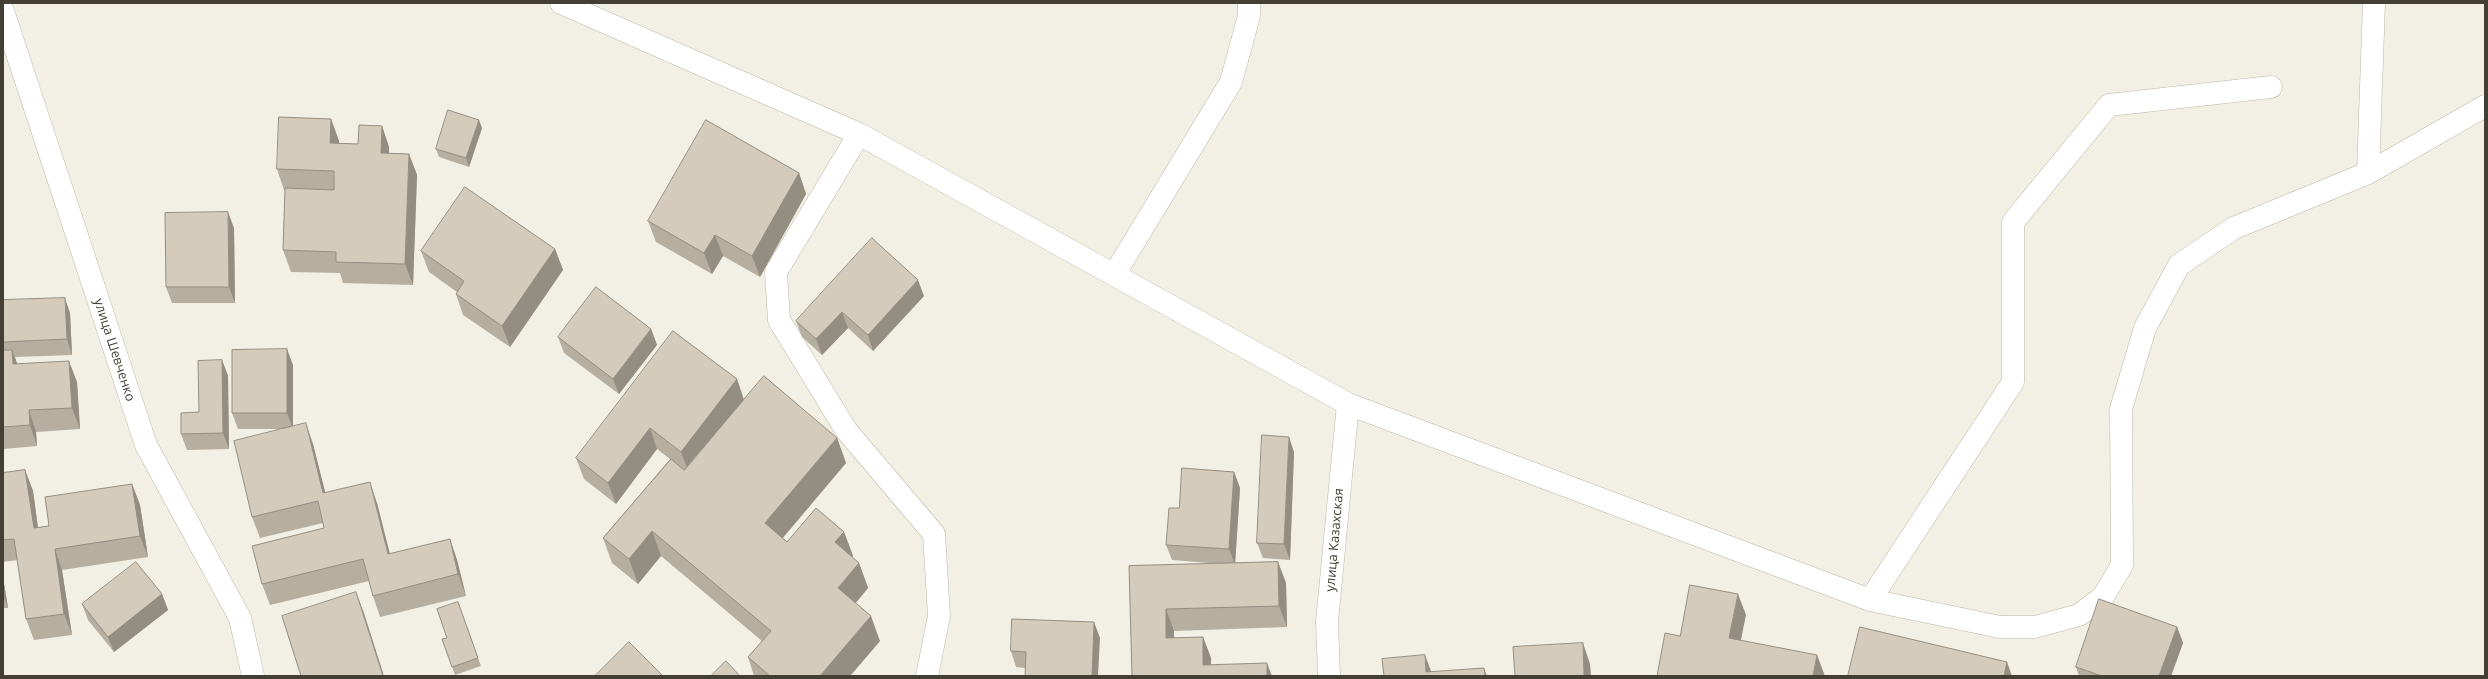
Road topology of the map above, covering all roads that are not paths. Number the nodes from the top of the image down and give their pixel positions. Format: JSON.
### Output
{"nodes":[{"id":1,"x":561,"y":3,"type":"edge"},
{"id":2,"x":1249,"y":3,"type":"edge"},
{"id":3,"x":2374,"y":3,"type":"edge"},
{"id":4,"x":3,"y":11,"type":"edge"},
{"id":5,"x":2271,"y":86,"type":"dead end"},
{"id":6,"x":2485,"y":106,"type":"edge"},
{"id":7,"x":859,"y":134,"type":"junction"},
{"id":8,"x":2368,"y":173,"type":"junction"},
{"id":9,"x":1114,"y":275,"type":"junction"},
{"id":10,"x":1348,"y":404,"type":"junction"},
{"id":11,"x":1870,"y":600,"type":"junction"},
{"id":12,"x":253,"y":676,"type":"edge"},
{"id":13,"x":927,"y":676,"type":"edge"},
{"id":14,"x":1329,"y":676,"type":"edge"}],
"edges":[{"from":1,"to":7,"type":"street"},
{"from":2,"to":9,"type":"street"},
{"from":3,"to":8,"type":"street"},
{"from":4,"to":12,"type":"street","name":"улица Шевченко"},
{"from":5,"to":11,"type":"street"},
{"from":6,"to":8,"type":"street"},
{"from":7,"to":9,"type":"street"},
{"from":7,"to":13,"type":"street"},
{"from":8,"to":11,"type":"street"},
{"from":9,"to":10,"type":"street"},
{"from":10,"to":11,"type":"street"},
{"from":10,"to":14,"type":"street","name":"улица Казахская"}]}
